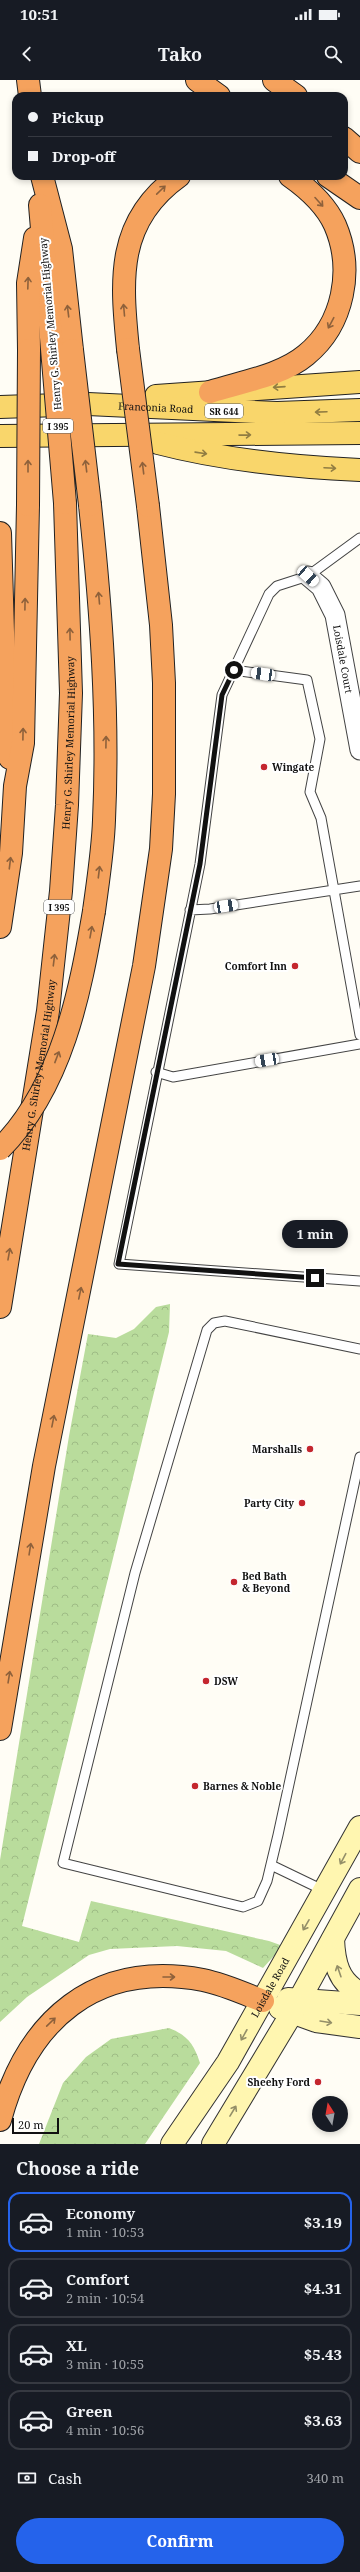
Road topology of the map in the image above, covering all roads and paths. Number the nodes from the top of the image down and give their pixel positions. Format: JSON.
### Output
{"nodes":[{"id":1,"x":28,"y":80,"type":"edge"},
{"id":2,"x":197,"y":80,"type":"edge"},
{"id":3,"x":274,"y":80,"type":"edge"},
{"id":4,"x":30,"y":92,"type":"edge"},
{"id":5,"x":214,"y":92,"type":"edge"},
{"id":6,"x":290,"y":92,"type":"edge"},
{"id":7,"x":348,"y":142,"type":"edge"},
{"id":8,"x":360,"y":152,"type":"edge"},
{"id":9,"x":37,"y":180,"type":"edge"},
{"id":10,"x":43,"y":180,"type":"edge"},
{"id":11,"x":174,"y":180,"type":"edge"},
{"id":12,"x":294,"y":180,"type":"edge"},
{"id":13,"x":334,"y":180,"type":"edge"},
{"id":14,"x":360,"y":198,"type":"edge"},
{"id":15,"x":40,"y":211,"type":"junction"},
{"id":16,"x":62,"y":349,"type":"junction"},
{"id":17,"x":360,"y":382,"type":"edge"},
{"id":18,"x":210,"y":392,"type":"junction"},
{"id":19,"x":88,"y":404,"type":"junction"},
{"id":20,"x":0,"y":407,"type":"edge"},
{"id":21,"x":360,"y":410,"type":"edge"},
{"id":22,"x":360,"y":433,"type":"edge"},
{"id":23,"x":122,"y":434,"type":"junction"},
{"id":24,"x":0,"y":436,"type":"edge"},
{"id":25,"x":360,"y":470,"type":"edge"},
{"id":26,"x":0,"y":533,"type":"edge"},
{"id":27,"x":360,"y":538,"type":"edge"},
{"id":28,"x":308,"y":576,"type":"junction"},
{"id":29,"x":234,"y":670,"type":"junction"},
{"id":30,"x":360,"y":750,"type":"edge"},
{"id":31,"x":15,"y":786,"type":"junction"},
{"id":32,"x":360,"y":886,"type":"edge"},
{"id":33,"x":334,"y":890,"type":"junction"},
{"id":34,"x":190,"y":910,"type":"junction"},
{"id":35,"x":0,"y":927,"type":"edge"},
{"id":36,"x":360,"y":1035,"type":"edge"},
{"id":37,"x":360,"y":1044,"type":"edge"},
{"id":38,"x":156,"y":1072,"type":"junction"},
{"id":39,"x":0,"y":1149,"type":"edge"},
{"id":40,"x":360,"y":1281,"type":"edge"},
{"id":41,"x":0,"y":1306,"type":"edge"},
{"id":42,"x":360,"y":1349,"type":"edge"},
{"id":43,"x":360,"y":1457,"type":"edge"},
{"id":44,"x":0,"y":1729,"type":"edge"},
{"id":45,"x":360,"y":1826,"type":"edge"},
{"id":46,"x":271,"y":1865,"type":"junction"},
{"id":47,"x":360,"y":1889,"type":"edge"},
{"id":48,"x":325,"y":1891,"type":"junction"},
{"id":49,"x":333,"y":1939,"type":"junction"},
{"id":50,"x":360,"y":1993,"type":"edge"},
{"id":51,"x":263,"y":2001,"type":"junction"},
{"id":52,"x":360,"y":2004,"type":"edge"},
{"id":53,"x":296,"y":2006,"type":"junction"},
{"id":54,"x":360,"y":2027,"type":"edge"},
{"id":55,"x":0,"y":2120,"type":"edge"},
{"id":56,"x":172,"y":2144,"type":"edge"},
{"id":57,"x":213,"y":2144,"type":"edge"}],
"edges":[{"from":1,"to":4,"type":"highway"},
{"from":2,"to":5,"type":"highway"},
{"from":3,"to":6,"type":"highway"},
{"from":7,"to":8,"type":"highway"},
{"from":9,"to":15,"type":"highway","name":"Henry G. Shirley Memorial Highway","number":"I 395"},
{"from":16,"to":10,"type":"highway","one_way":true},
{"from":44,"to":11,"type":"highway","one_way":true,"bridge":true},
{"from":12,"to":18,"type":"highway","one_way":true},
{"from":13,"to":14,"type":"highway"},
{"from":15,"to":16,"type":"highway","name":"Henry G. Shirley Memorial Highway","number":"I 395"},
{"from":31,"to":15,"type":"highway","one_way":true,"bridge":true},
{"from":39,"to":16,"type":"highway","one_way":true,"bridge":true},
{"from":41,"to":16,"type":"highway","name":"Henry G. Shirley Memorial Highway","number":"I 395","one_way":true,"bridge":true},
{"from":17,"to":18,"type":"main road","one_way":true},
{"from":18,"to":19,"type":"main road"},
{"from":19,"to":20,"type":"main road","name":"Franconia Road","number":"SR 644"},
{"from":21,"to":19,"type":"main road","name":"Franconia Road","number":"SR 644","one_way":true},
{"from":23,"to":22,"type":"main road","one_way":true},
{"from":23,"to":24,"type":"main road"},
{"from":23,"to":25,"type":"main road","one_way":true},
{"from":26,"to":31,"type":"highway"},
{"from":27,"to":28,"type":"lane"},
{"from":28,"to":29,"type":"lane"},
{"from":28,"to":30,"type":"street","name":"Loisdale Court"},
{"from":29,"to":33,"type":"lane"},
{"from":29,"to":34,"type":"lane"},
{"from":35,"to":31,"type":"highway","one_way":true},
{"from":32,"to":33,"type":"lane"},
{"from":33,"to":34,"type":"lane"},
{"from":33,"to":36,"type":"lane"},
{"from":34,"to":38,"type":"lane"},
{"from":37,"to":38,"type":"lane"},
{"from":38,"to":40,"type":"lane"},
{"from":42,"to":46,"type":"lane"},
{"from":43,"to":46,"type":"lane"},
{"from":45,"to":48,"type":"main road","name":"Loisdale Road","one_way":true},
{"from":46,"to":48,"type":"lane"},
{"from":47,"to":49,"type":"main road"},
{"from":48,"to":51,"type":"main road","name":"Loisdale Road","one_way":true},
{"from":50,"to":49,"type":"main road","one_way":true},
{"from":49,"to":53,"type":"main road"},
{"from":51,"to":53,"type":"main road"},
{"from":55,"to":51,"type":"highway","one_way":true},
{"from":51,"to":56,"type":"main road","name":"Loisdale Road","one_way":true},
{"from":52,"to":53,"type":"main road"},
{"from":53,"to":54,"type":"main road","one_way":true},
{"from":57,"to":53,"type":"main road","one_way":true}]}
